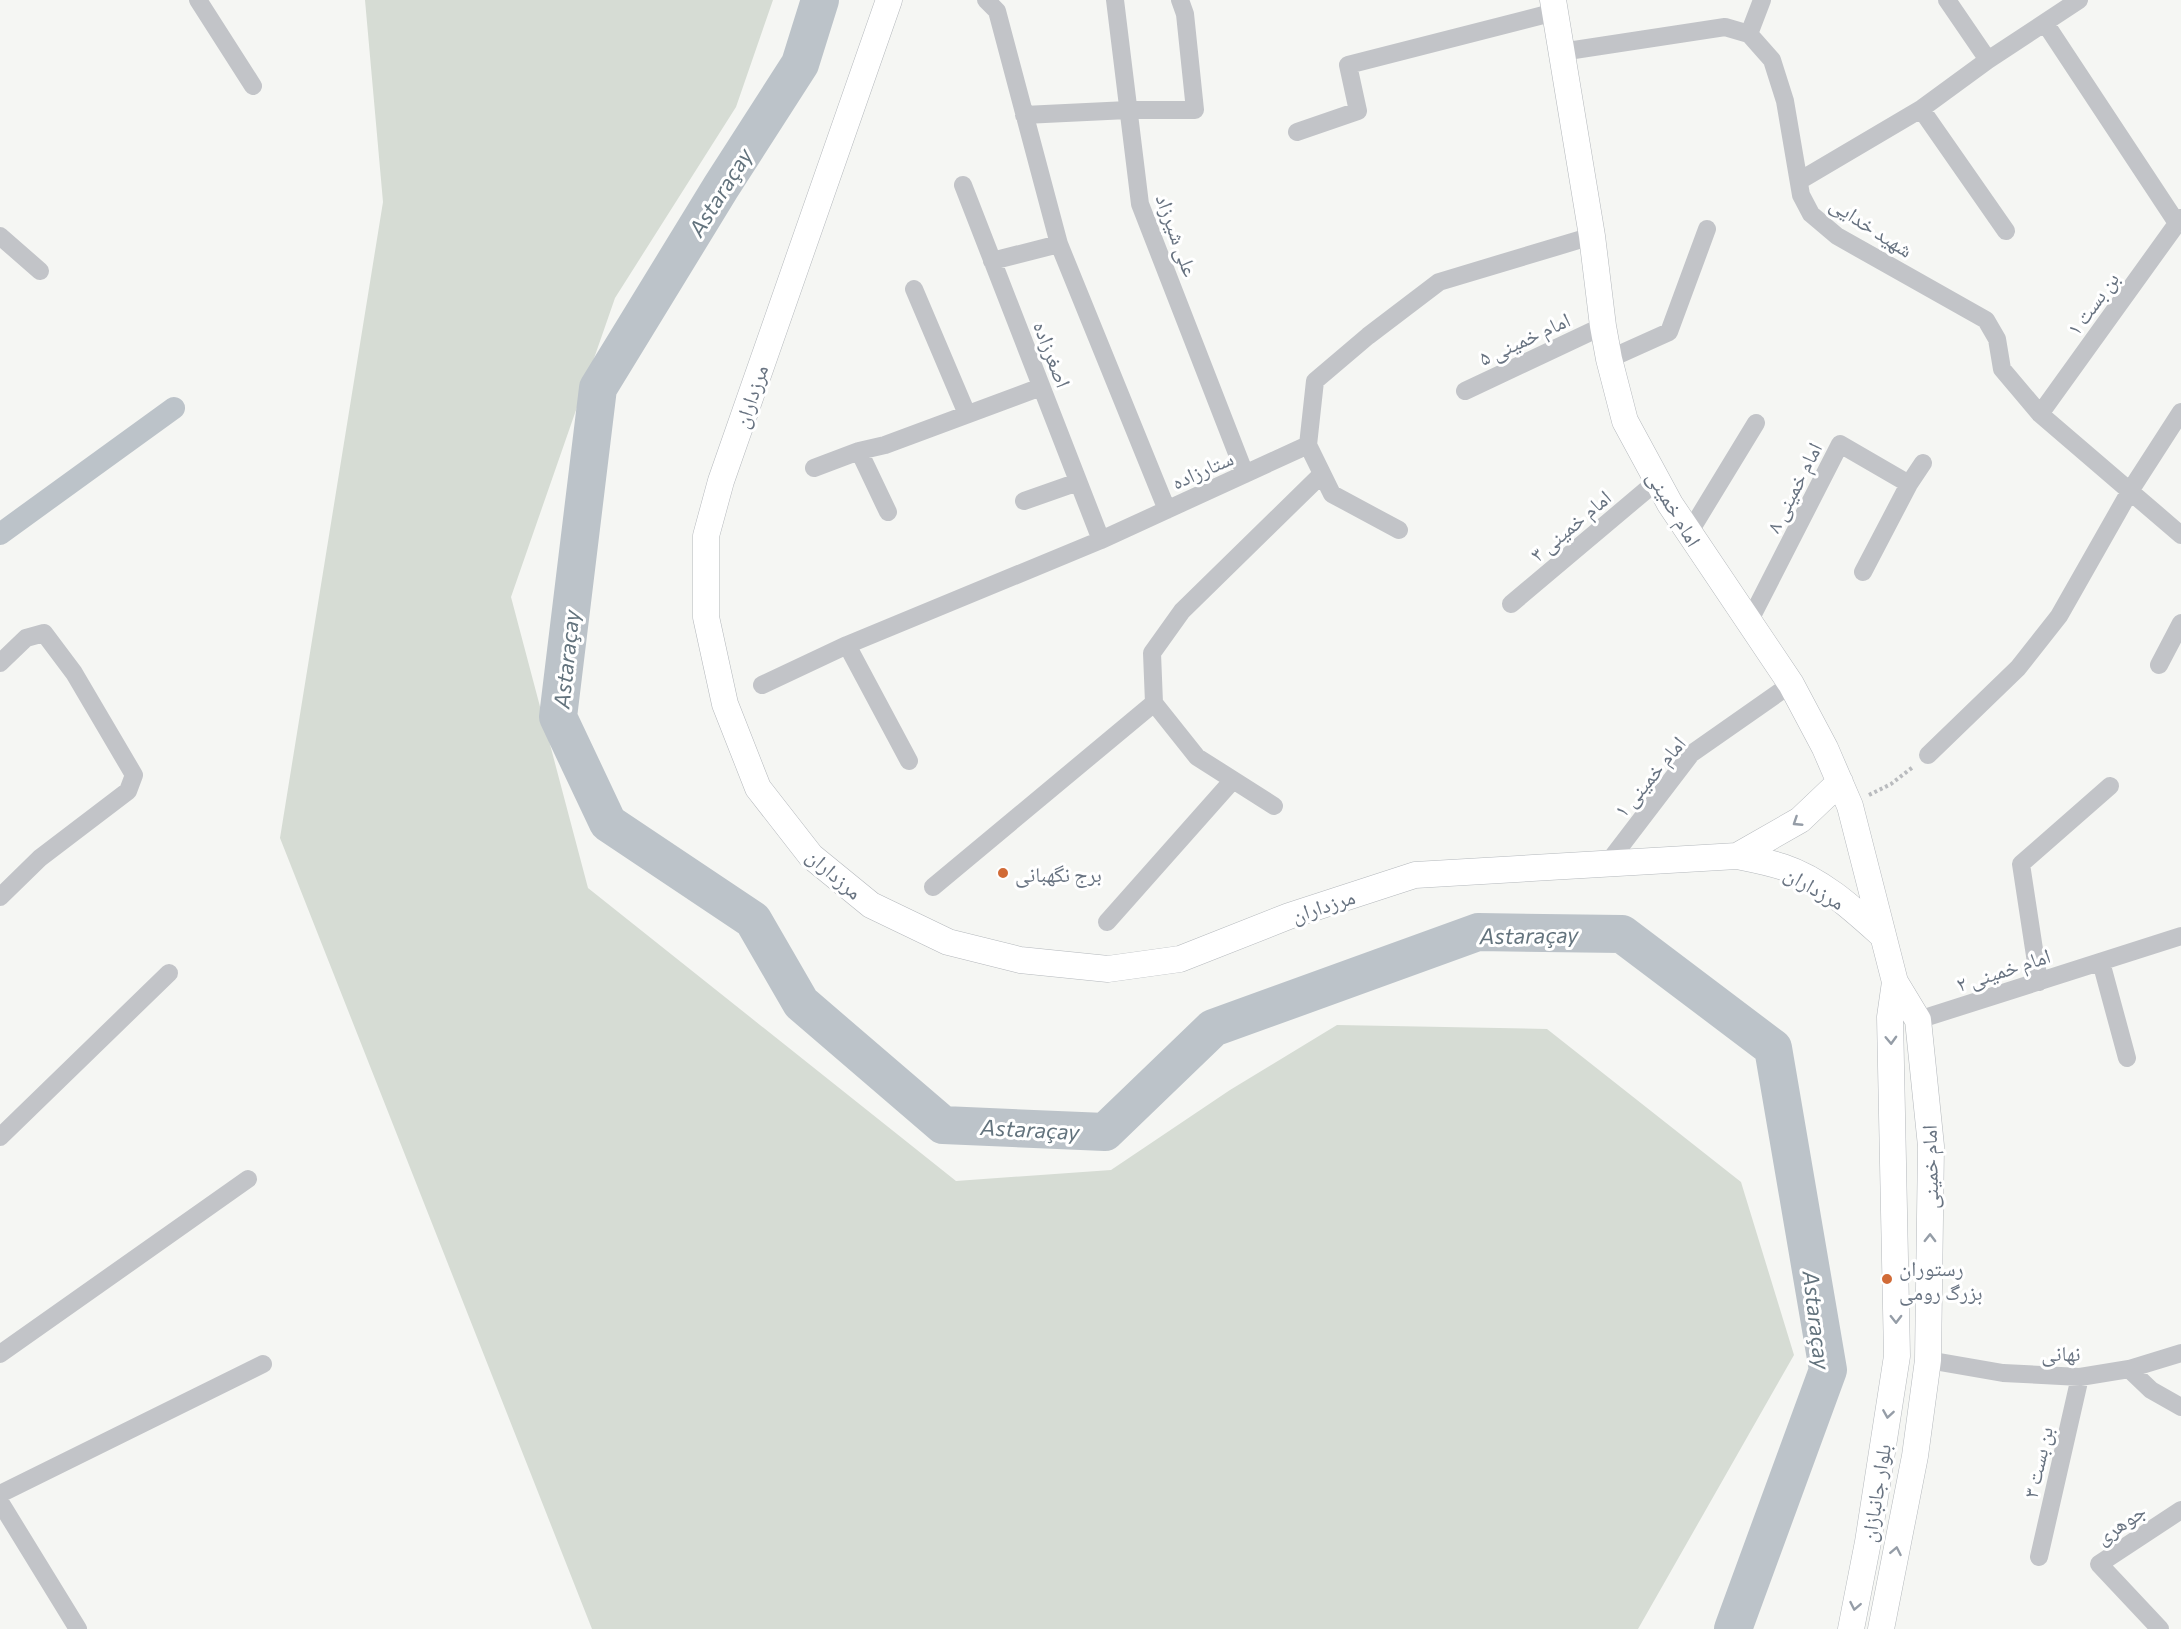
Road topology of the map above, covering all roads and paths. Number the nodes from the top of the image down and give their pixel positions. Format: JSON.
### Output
{"nodes":[{"id":1,"x":198,"y":0,"type":"edge"},
{"id":2,"x":889,"y":0,"type":"edge"},
{"id":3,"x":986,"y":0,"type":"edge"},
{"id":4,"x":1115,"y":0,"type":"edge"},
{"id":5,"x":1180,"y":0,"type":"edge"},
{"id":6,"x":1762,"y":0,"type":"edge"},
{"id":7,"x":1947,"y":0,"type":"edge"},
{"id":8,"x":2079,"y":0,"type":"edge"},
{"id":9,"x":1554,"y":6,"type":"edge"},
{"id":10,"x":2045,"y":22,"type":"junction"},
{"id":11,"x":1749,"y":34,"type":"junction"},
{"id":12,"x":1561,"y":52,"type":"junction"},
{"id":13,"x":1988,"y":60,"type":"junction"},
{"id":14,"x":254,"y":86,"type":"dead end"},
{"id":15,"x":1921,"y":109,"type":"junction"},
{"id":16,"x":1128,"y":110,"type":"junction"},
{"id":17,"x":1024,"y":115,"type":"junction"},
{"id":18,"x":1297,"y":132,"type":"dead end"},
{"id":19,"x":1799,"y":181,"type":"junction"},
{"id":20,"x":963,"y":185,"type":"dead end"},
{"id":21,"x":2179,"y":220,"type":"edge"},
{"id":22,"x":1707,"y":229,"type":"dead end"},
{"id":23,"x":2006,"y":231,"type":"dead end"},
{"id":24,"x":0,"y":236,"type":"edge"},
{"id":25,"x":1592,"y":236,"type":"junction"},
{"id":26,"x":1059,"y":244,"type":"junction"},
{"id":27,"x":992,"y":261,"type":"junction"},
{"id":28,"x":40,"y":271,"type":"dead end"},
{"id":29,"x":914,"y":289,"type":"dead end"},
{"id":30,"x":1603,"y":326,"type":"junction"},
{"id":31,"x":1609,"y":359,"type":"junction"},
{"id":32,"x":1041,"y":387,"type":"junction"},
{"id":33,"x":1465,"y":391,"type":"dead end"},
{"id":34,"x":2181,"y":412,"type":"edge"},
{"id":35,"x":967,"y":414,"type":"junction"},
{"id":36,"x":2040,"y":414,"type":"junction"},
{"id":37,"x":1756,"y":423,"type":"dead end"},
{"id":38,"x":1308,"y":445,"type":"junction"},
{"id":39,"x":860,"y":451,"type":"junction"},
{"id":40,"x":1923,"y":463,"type":"dead end"},
{"id":41,"x":814,"y":468,"type":"dead end"},
{"id":42,"x":1245,"y":474,"type":"junction"},
{"id":43,"x":1322,"y":474,"type":"junction"},
{"id":44,"x":1657,"y":481,"type":"junction"},
{"id":45,"x":1078,"y":482,"type":"junction"},
{"id":46,"x":1909,"y":484,"type":"junction"},
{"id":47,"x":2130,"y":491,"type":"junction"},
{"id":48,"x":1024,"y":501,"type":"dead end"},
{"id":49,"x":1167,"y":510,"type":"junction"},
{"id":50,"x":888,"y":512,"type":"dead end"},
{"id":51,"x":1399,"y":530,"type":"dead end"},
{"id":52,"x":1689,"y":533,"type":"junction"},
{"id":53,"x":2181,"y":535,"type":"edge"},
{"id":54,"x":1101,"y":540,"type":"junction"},
{"id":55,"x":1863,"y":572,"type":"dead end"},
{"id":56,"x":1511,"y":604,"type":"dead end"},
{"id":57,"x":1749,"y":622,"type":"junction"},
{"id":58,"x":2181,"y":623,"type":"edge"},
{"id":59,"x":847,"y":645,"type":"junction"},
{"id":60,"x":0,"y":663,"type":"edge"},
{"id":61,"x":2159,"y":665,"type":"dead end"},
{"id":62,"x":1791,"y":684,"type":"junction"},
{"id":63,"x":762,"y":685,"type":"dead end"},
{"id":64,"x":1154,"y":703,"type":"junction"},
{"id":65,"x":1928,"y":755,"type":"joint"},
{"id":66,"x":909,"y":761,"type":"dead end"},
{"id":67,"x":1233,"y":780,"type":"junction"},
{"id":68,"x":1840,"y":782,"type":"junction"},
{"id":69,"x":2110,"y":786,"type":"dead end"},
{"id":70,"x":1274,"y":806,"type":"dead end"},
{"id":71,"x":1850,"y":806,"type":"junction"},
{"id":72,"x":1737,"y":856,"type":"junction"},
{"id":73,"x":1607,"y":864,"type":"junction"},
{"id":74,"x":933,"y":887,"type":"dead end"},
{"id":75,"x":0,"y":897,"type":"edge"},
{"id":76,"x":1107,"y":922,"type":"dead end"},
{"id":77,"x":1883,"y":936,"type":"junction"},
{"id":78,"x":2181,"y":936,"type":"edge"},
{"id":79,"x":2101,"y":962,"type":"junction"},
{"id":80,"x":169,"y":973,"type":"dead end"},
{"id":81,"x":1895,"y":982,"type":"junction"},
{"id":82,"x":2039,"y":982,"type":"junction"},
{"id":83,"x":1918,"y":1020,"type":"junction"},
{"id":84,"x":2127,"y":1058,"type":"dead end"},
{"id":85,"x":0,"y":1137,"type":"edge"},
{"id":86,"x":248,"y":1179,"type":"dead end"},
{"id":87,"x":2181,"y":1353,"type":"edge"},
{"id":88,"x":0,"y":1354,"type":"edge"},
{"id":89,"x":1897,"y":1356,"type":"junction"},
{"id":90,"x":1928,"y":1360,"type":"junction"},
{"id":91,"x":263,"y":1364,"type":"dead end"},
{"id":92,"x":2129,"y":1369,"type":"junction"},
{"id":93,"x":2080,"y":1377,"type":"junction"},
{"id":94,"x":2181,"y":1407,"type":"edge"},
{"id":95,"x":0,"y":1494,"type":"edge"},
{"id":96,"x":0,"y":1502,"type":"edge"},
{"id":97,"x":2181,"y":1510,"type":"edge"},
{"id":98,"x":2039,"y":1557,"type":"dead end"},
{"id":99,"x":78,"y":1629,"type":"edge"},
{"id":100,"x":1851,"y":1629,"type":"edge"},
{"id":101,"x":1881,"y":1629,"type":"edge"},
{"id":102,"x":2160,"y":1629,"type":"edge"}],
"edges":[{"from":1,"to":14,"type":"street"},
{"from":2,"to":73,"type":"street","name":"مرزداران"},
{"from":3,"to":17,"type":"street"},
{"from":4,"to":16,"type":"street","name":"علی شیرزاد"},
{"from":5,"to":16,"type":"street"},
{"from":6,"to":11,"type":"street"},
{"from":7,"to":13,"type":"street"},
{"from":8,"to":10,"type":"street"},
{"from":9,"to":12,"type":"street","name":"امام خمینی"},
{"from":9,"to":18,"type":"street"},
{"from":10,"to":13,"type":"street"},
{"from":10,"to":21,"type":"street"},
{"from":11,"to":12,"type":"street"},
{"from":11,"to":19,"type":"street","name":"شهید خدایی"},
{"from":12,"to":25,"type":"street","name":"امام خمینی"},
{"from":13,"to":15,"type":"street"},
{"from":15,"to":19,"type":"street"},
{"from":15,"to":23,"type":"street"},
{"from":16,"to":17,"type":"street"},
{"from":16,"to":42,"type":"street","name":"علی شیرزاد"},
{"from":17,"to":26,"type":"street"},
{"from":19,"to":36,"type":"street","name":"شهید خدایی"},
{"from":20,"to":27,"type":"street","name":"اصغرزاده"},
{"from":21,"to":36,"type":"street","name":"بن بست ۱"},
{"from":22,"to":31,"type":"street"},
{"from":24,"to":28,"type":"street"},
{"from":25,"to":30,"type":"street","name":"امام خمینی"},
{"from":25,"to":38,"type":"street"},
{"from":26,"to":27,"type":"street"},
{"from":26,"to":49,"type":"street"},
{"from":27,"to":32,"type":"street","name":"اصغرزاده"},
{"from":29,"to":35,"type":"street"},
{"from":30,"to":31,"type":"street","name":"امام خمینی"},
{"from":30,"to":33,"type":"street","name":"امام خمینی ۵"},
{"from":31,"to":44,"type":"street","name":"امام خمینی"},
{"from":32,"to":35,"type":"street"},
{"from":32,"to":45,"type":"street","name":"اصغرزاده"},
{"from":34,"to":47,"type":"street"},
{"from":35,"to":39,"type":"street"},
{"from":36,"to":47,"type":"street","name":"شهید خدایی"},
{"from":37,"to":52,"type":"street"},
{"from":38,"to":42,"type":"street","name":"ستارزاده"},
{"from":38,"to":43,"type":"street"},
{"from":39,"to":41,"type":"street"},
{"from":39,"to":50,"type":"street"},
{"from":40,"to":46,"type":"street"},
{"from":42,"to":49,"type":"street","name":"ستارزاده"},
{"from":43,"to":51,"type":"street"},
{"from":43,"to":64,"type":"street"},
{"from":44,"to":52,"type":"street","name":"امام خمینی"},
{"from":44,"to":56,"type":"street","name":"امام خمینی ۳"},
{"from":45,"to":48,"type":"street"},
{"from":45,"to":54,"type":"street","name":"اصغرزاده"},
{"from":46,"to":55,"type":"street"},
{"from":46,"to":57,"type":"street","name":"امام خمینی ۸"},
{"from":47,"to":53,"type":"street","name":"شهید خدایی"},
{"from":47,"to":65,"type":"street"},
{"from":49,"to":54,"type":"street","name":"ستارزاده"},
{"from":52,"to":57,"type":"street","name":"امام خمینی"},
{"from":54,"to":59,"type":"street","name":"ستارزاده"},
{"from":57,"to":62,"type":"street","name":"امام خمینی"},
{"from":58,"to":61,"type":"street"},
{"from":59,"to":63,"type":"street","name":"ستارزاده"},
{"from":59,"to":66,"type":"street"},
{"from":60,"to":75,"type":"street"},
{"from":62,"to":68,"type":"street","name":"امام خمینی"},
{"from":62,"to":73,"type":"street","name":"امام خمینی ۱"},
{"from":64,"to":67,"type":"street"},
{"from":64,"to":74,"type":"street"},
{"from":65,"to":71,"type":"path"},
{"from":67,"to":70,"type":"street"},
{"from":67,"to":76,"type":"street"},
{"from":68,"to":71,"type":"street","name":"امام خمینی"},
{"from":68,"to":72,"type":"street","name":"مرزداران","one_way":true},
{"from":69,"to":82,"type":"street"},
{"from":71,"to":77,"type":"street","name":"امام خمینی"},
{"from":72,"to":73,"type":"street","name":"مرزداران"},
{"from":72,"to":77,"type":"street","name":"مرزداران"},
{"from":77,"to":81,"type":"street","name":"امام خمینی"},
{"from":78,"to":79,"type":"street","name":"امام خمینی ۲"},
{"from":79,"to":82,"type":"street","name":"امام خمینی ۲"},
{"from":79,"to":84,"type":"street"},
{"from":80,"to":85,"type":"street"},
{"from":81,"to":83,"type":"street","name":"امام خمینی"},
{"from":81,"to":89,"type":"street","name":"امام خمینی","one_way":true},
{"from":82,"to":83,"type":"street","name":"امام خمینی ۲"},
{"from":90,"to":83,"type":"street","name":"امام خمینی","one_way":true},
{"from":86,"to":88,"type":"street"},
{"from":87,"to":92,"type":"street","name":"نهانی"},
{"from":89,"to":90,"type":"street"},
{"from":89,"to":100,"type":"street","name":"بلوار جانبازان","one_way":true},
{"from":90,"to":93,"type":"street","name":"نهانی"},
{"from":101,"to":90,"type":"street","name":"بلوار جانبازان","one_way":true},
{"from":91,"to":95,"type":"street"},
{"from":92,"to":93,"type":"street","name":"نهانی"},
{"from":92,"to":94,"type":"street"},
{"from":93,"to":98,"type":"street","name":"بن بست ۳"},
{"from":96,"to":99,"type":"street"},
{"from":97,"to":102,"type":"street","name":"جوهری"}]}
